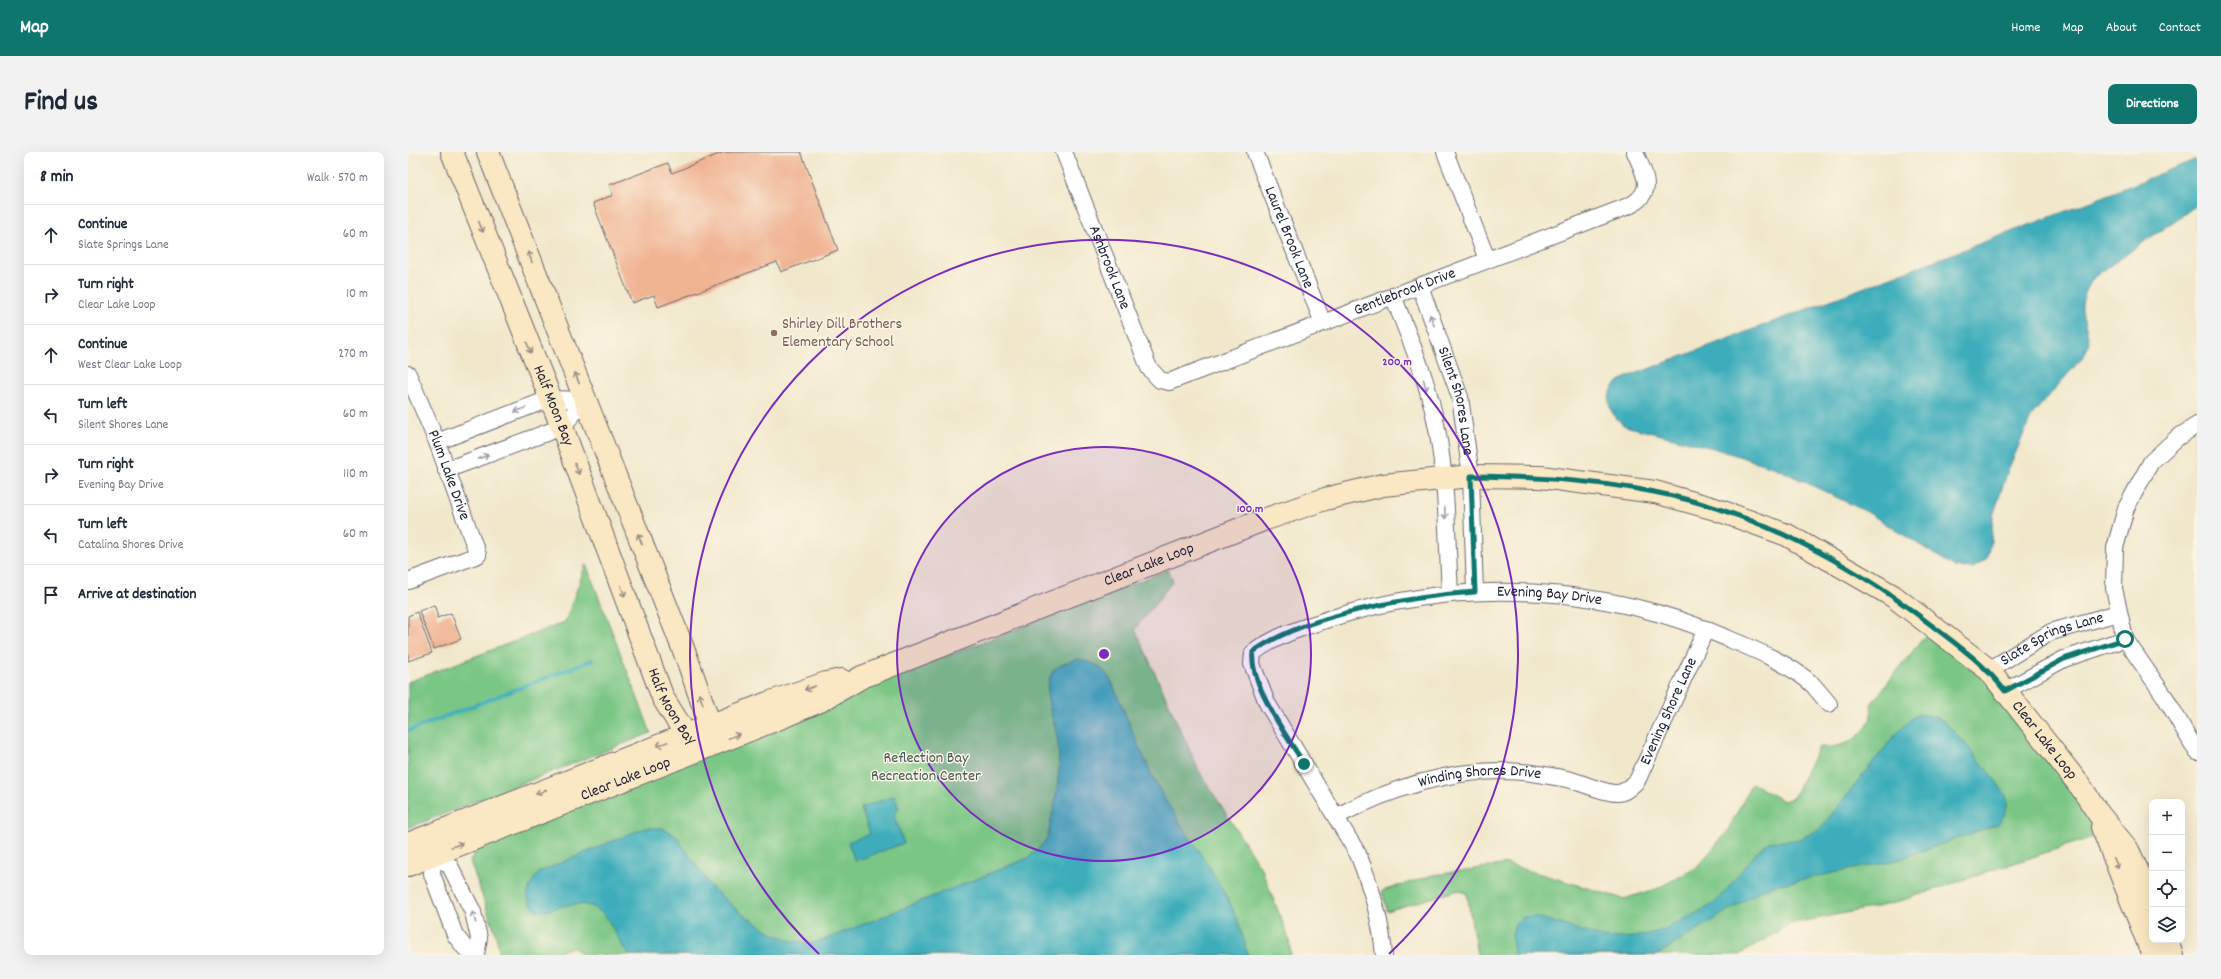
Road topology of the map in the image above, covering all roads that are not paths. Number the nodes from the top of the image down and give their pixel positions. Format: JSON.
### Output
{"nodes":[{"id":1,"x":452,"y":152,"type":"edge"},
{"id":2,"x":488,"y":152,"type":"edge"},
{"id":3,"x":1064,"y":152,"type":"edge"},
{"id":4,"x":1255,"y":152,"type":"edge"},
{"id":5,"x":1445,"y":152,"type":"edge"},
{"id":6,"x":1635,"y":152,"type":"edge"},
{"id":7,"x":503,"y":189,"type":"junction"},
{"id":8,"x":471,"y":202,"type":"junction"},
{"id":9,"x":1487,"y":259,"type":"junction"},
{"id":10,"x":1420,"y":286,"type":"junction"},
{"id":11,"x":1393,"y":296,"type":"junction"},
{"id":12,"x":1322,"y":323,"type":"junction"},
{"id":13,"x":408,"y":374,"type":"edge"},
{"id":14,"x":1160,"y":380,"type":"joint"},
{"id":15,"x":549,"y":399,"type":"junction"},
{"id":16,"x":585,"y":400,"type":"junction"},
{"id":17,"x":2197,"y":425,"type":"edge"},
{"id":18,"x":562,"y":427,"type":"junction"},
{"id":19,"x":437,"y":442,"type":"junction"},
{"id":20,"x":446,"y":470,"type":"junction"},
{"id":21,"x":1471,"y":476,"type":"junction"},
{"id":22,"x":1443,"y":479,"type":"junction"},
{"id":23,"x":408,"y":581,"type":"edge"},
{"id":24,"x":1475,"y":592,"type":"junction"},
{"id":25,"x":1450,"y":594,"type":"junction"},
{"id":26,"x":2118,"y":613,"type":"junction"},
{"id":27,"x":1706,"y":629,"type":"junction"},
{"id":28,"x":2125,"y":639,"type":"junction"},
{"id":29,"x":1989,"y":670,"type":"junction"},
{"id":30,"x":862,"y":677,"type":"junction"},
{"id":31,"x":2005,"y":691,"type":"junction"},
{"id":32,"x":1829,"y":704,"type":"dead end"},
{"id":33,"x":710,"y":725,"type":"junction"},
{"id":34,"x":694,"y":742,"type":"junction"},
{"id":35,"x":2197,"y":752,"type":"edge"},
{"id":36,"x":1627,"y":790,"type":"joint"},
{"id":37,"x":2098,"y":813,"type":"junction"},
{"id":38,"x":1337,"y":816,"type":"junction"},
{"id":39,"x":423,"y":845,"type":"edge"},
{"id":40,"x":408,"y":865,"type":"edge"},
{"id":41,"x":2149,"y":896,"type":"edge"},
{"id":42,"x":2168,"y":943,"type":"edge"},
{"id":43,"x":475,"y":955,"type":"edge"},
{"id":44,"x":1384,"y":955,"type":"edge"},
{"id":45,"x":2153,"y":955,"type":"edge"},
{"id":46,"x":2172,"y":955,"type":"edge"}],
"edges":[{"from":1,"to":8,"type":"street","name":"Half Moon Bay"},
{"from":2,"to":7,"type":"street","name":"Half Moon Bay"},
{"from":3,"to":14,"type":"street","name":"Ashbrook Lane"},
{"from":4,"to":12,"type":"street","name":"Laurel Brook Lane"},
{"from":5,"to":9,"type":"street"},
{"from":6,"to":9,"type":"street","name":"Gentlebrook Drive"},
{"from":7,"to":8,"type":"street"},
{"from":16,"to":7,"type":"street","name":"Half Moon Bay","one_way":true},
{"from":8,"to":15,"type":"street","name":"Half Moon Bay","one_way":true},
{"from":9,"to":10,"type":"street","name":"Gentlebrook Drive"},
{"from":10,"to":11,"type":"street","name":"Gentlebrook Drive"},
{"from":21,"to":10,"type":"street","name":"Silent Shores Lane","one_way":true},
{"from":11,"to":12,"type":"street","name":"Gentlebrook Drive"},
{"from":11,"to":22,"type":"street","name":"Silent Shores Lane","one_way":true},
{"from":12,"to":14,"type":"street","name":"Gentlebrook Drive"},
{"from":13,"to":19,"type":"street","name":"Plum Lake Drive"},
{"from":15,"to":16,"type":"street"},
{"from":15,"to":18,"type":"street","name":"Half Moon Bay"},
{"from":15,"to":19,"type":"street","one_way":true},
{"from":16,"to":18,"type":"street"},
{"from":33,"to":16,"type":"street","name":"Half Moon Bay","one_way":true},
{"from":17,"to":26,"type":"street"},
{"from":20,"to":18,"type":"street","one_way":true},
{"from":18,"to":34,"type":"street","name":"Half Moon Bay","one_way":true},
{"from":19,"to":20,"type":"street","name":"Plum Lake Drive"},
{"from":20,"to":23,"type":"street","name":"Plum Lake Drive"},
{"from":21,"to":22,"type":"street","name":"Clear Lake Loop"},
{"from":21,"to":24,"type":"street","name":"Silent Shores Lane"},
{"from":21,"to":29,"type":"street","name":"Clear Lake Loop"},
{"from":22,"to":25,"type":"street","name":"Silent Shores Lane","one_way":true},
{"from":22,"to":30,"type":"street","name":"Clear Lake Loop"},
{"from":24,"to":25,"type":"street","name":"Evening Bay Drive"},
{"from":24,"to":27,"type":"street","name":"Evening Bay Drive"},
{"from":25,"to":38,"type":"street","name":"Evening Bay Drive"},
{"from":26,"to":28,"type":"street"},
{"from":26,"to":29,"type":"street","name":"Slate Springs Lane"},
{"from":27,"to":32,"type":"street","name":"Evening Bay Drive"},
{"from":27,"to":36,"type":"street","name":"Evening Shore Lane"},
{"from":28,"to":31,"type":"street","name":"Slate Springs Lane"},
{"from":28,"to":35,"type":"street"},
{"from":29,"to":31,"type":"street","name":"Clear Lake Loop"},
{"from":30,"to":33,"type":"street","name":"Clear Lake Loop","one_way":true},
{"from":34,"to":30,"type":"street","name":"Clear Lake Loop","one_way":true},
{"from":31,"to":37,"type":"street","name":"Clear Lake Loop"},
{"from":33,"to":34,"type":"street","name":"Clear Lake Loop"},
{"from":34,"to":39,"type":"street","name":"Clear Lake Loop"},
{"from":36,"to":38,"type":"street","name":"Winding Shores Drive"},
{"from":37,"to":41,"type":"street","name":"Clear Lake Loop"},
{"from":37,"to":45,"type":"street","name":"Clear Lake Loop","one_way":true},
{"from":38,"to":44,"type":"street"},
{"from":39,"to":40,"type":"street","name":"Clear Lake Loop"},
{"from":39,"to":43,"type":"street"},
{"from":43,"to":39,"type":"street","one_way":true},
{"from":42,"to":46,"type":"street"}]}
